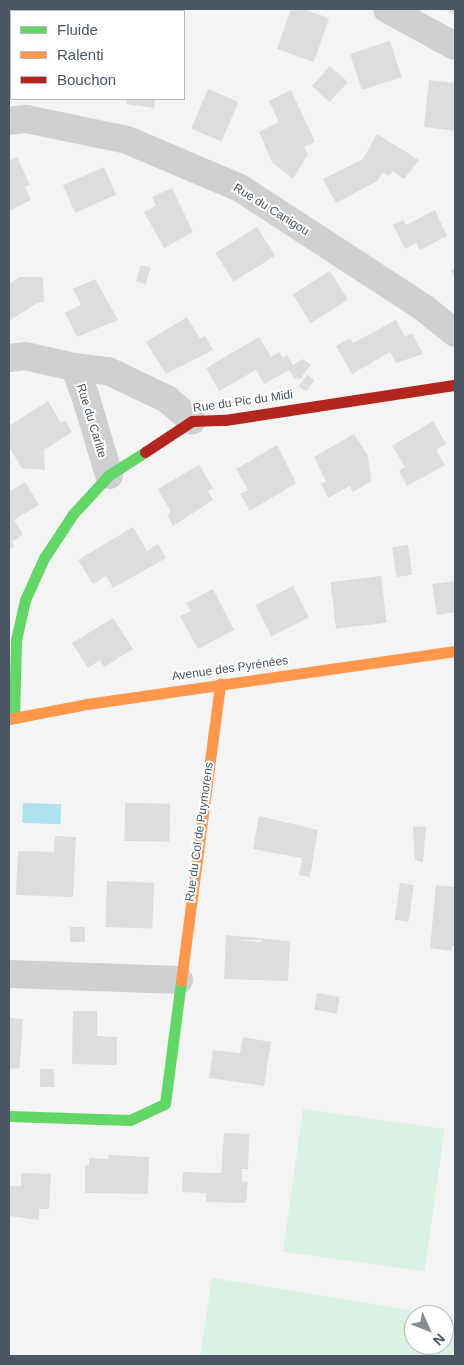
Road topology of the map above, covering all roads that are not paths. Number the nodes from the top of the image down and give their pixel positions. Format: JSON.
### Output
{"nodes":[{"id":1,"x":387,"y":9,"type":"edge"},
{"id":2,"x":455,"y":46,"type":"edge"},
{"id":3,"x":9,"y":121,"type":"edge"},
{"id":4,"x":455,"y":333,"type":"edge"},
{"id":5,"x":9,"y":358,"type":"edge"},
{"id":6,"x":74,"y":367,"type":"junction"},
{"id":7,"x":455,"y":385,"type":"edge"},
{"id":8,"x":192,"y":421,"type":"junction"},
{"id":9,"x":109,"y":475,"type":"junction"},
{"id":10,"x":455,"y":651,"type":"edge"},
{"id":11,"x":220,"y":684,"type":"junction"},
{"id":12,"x":12,"y":719,"type":"edge"},
{"id":13,"x":9,"y":974,"type":"edge"},
{"id":14,"x":180,"y":980,"type":"junction"},
{"id":15,"x":9,"y":1116,"type":"edge"}],
"edges":[{"from":1,"to":2,"type":"street"},
{"from":3,"to":4,"type":"street","name":"Rue du Canigou"},
{"from":5,"to":6,"type":"street","name":"Rue du Carlite"},
{"from":6,"to":8,"type":"street","name":"Rue du Carlite"},
{"from":6,"to":9,"type":"street","name":"Rue du Carlite"},
{"from":7,"to":8,"type":"street","name":"Rue du Pic du Midi"},
{"from":8,"to":9,"type":"street","name":"Rue du Pic du Midi"},
{"from":9,"to":12,"type":"street","name":"Rue du Pic du Midi"},
{"from":10,"to":11,"type":"street","name":"Avenue des Pyrénées"},
{"from":11,"to":12,"type":"street","name":"Avenue des Pyrénées"},
{"from":11,"to":14,"type":"street","name":"Rue du Col de Puymorens"},
{"from":13,"to":14,"type":"street"},
{"from":14,"to":15,"type":"street","name":"Rue du Col de Puymorens"}]}
